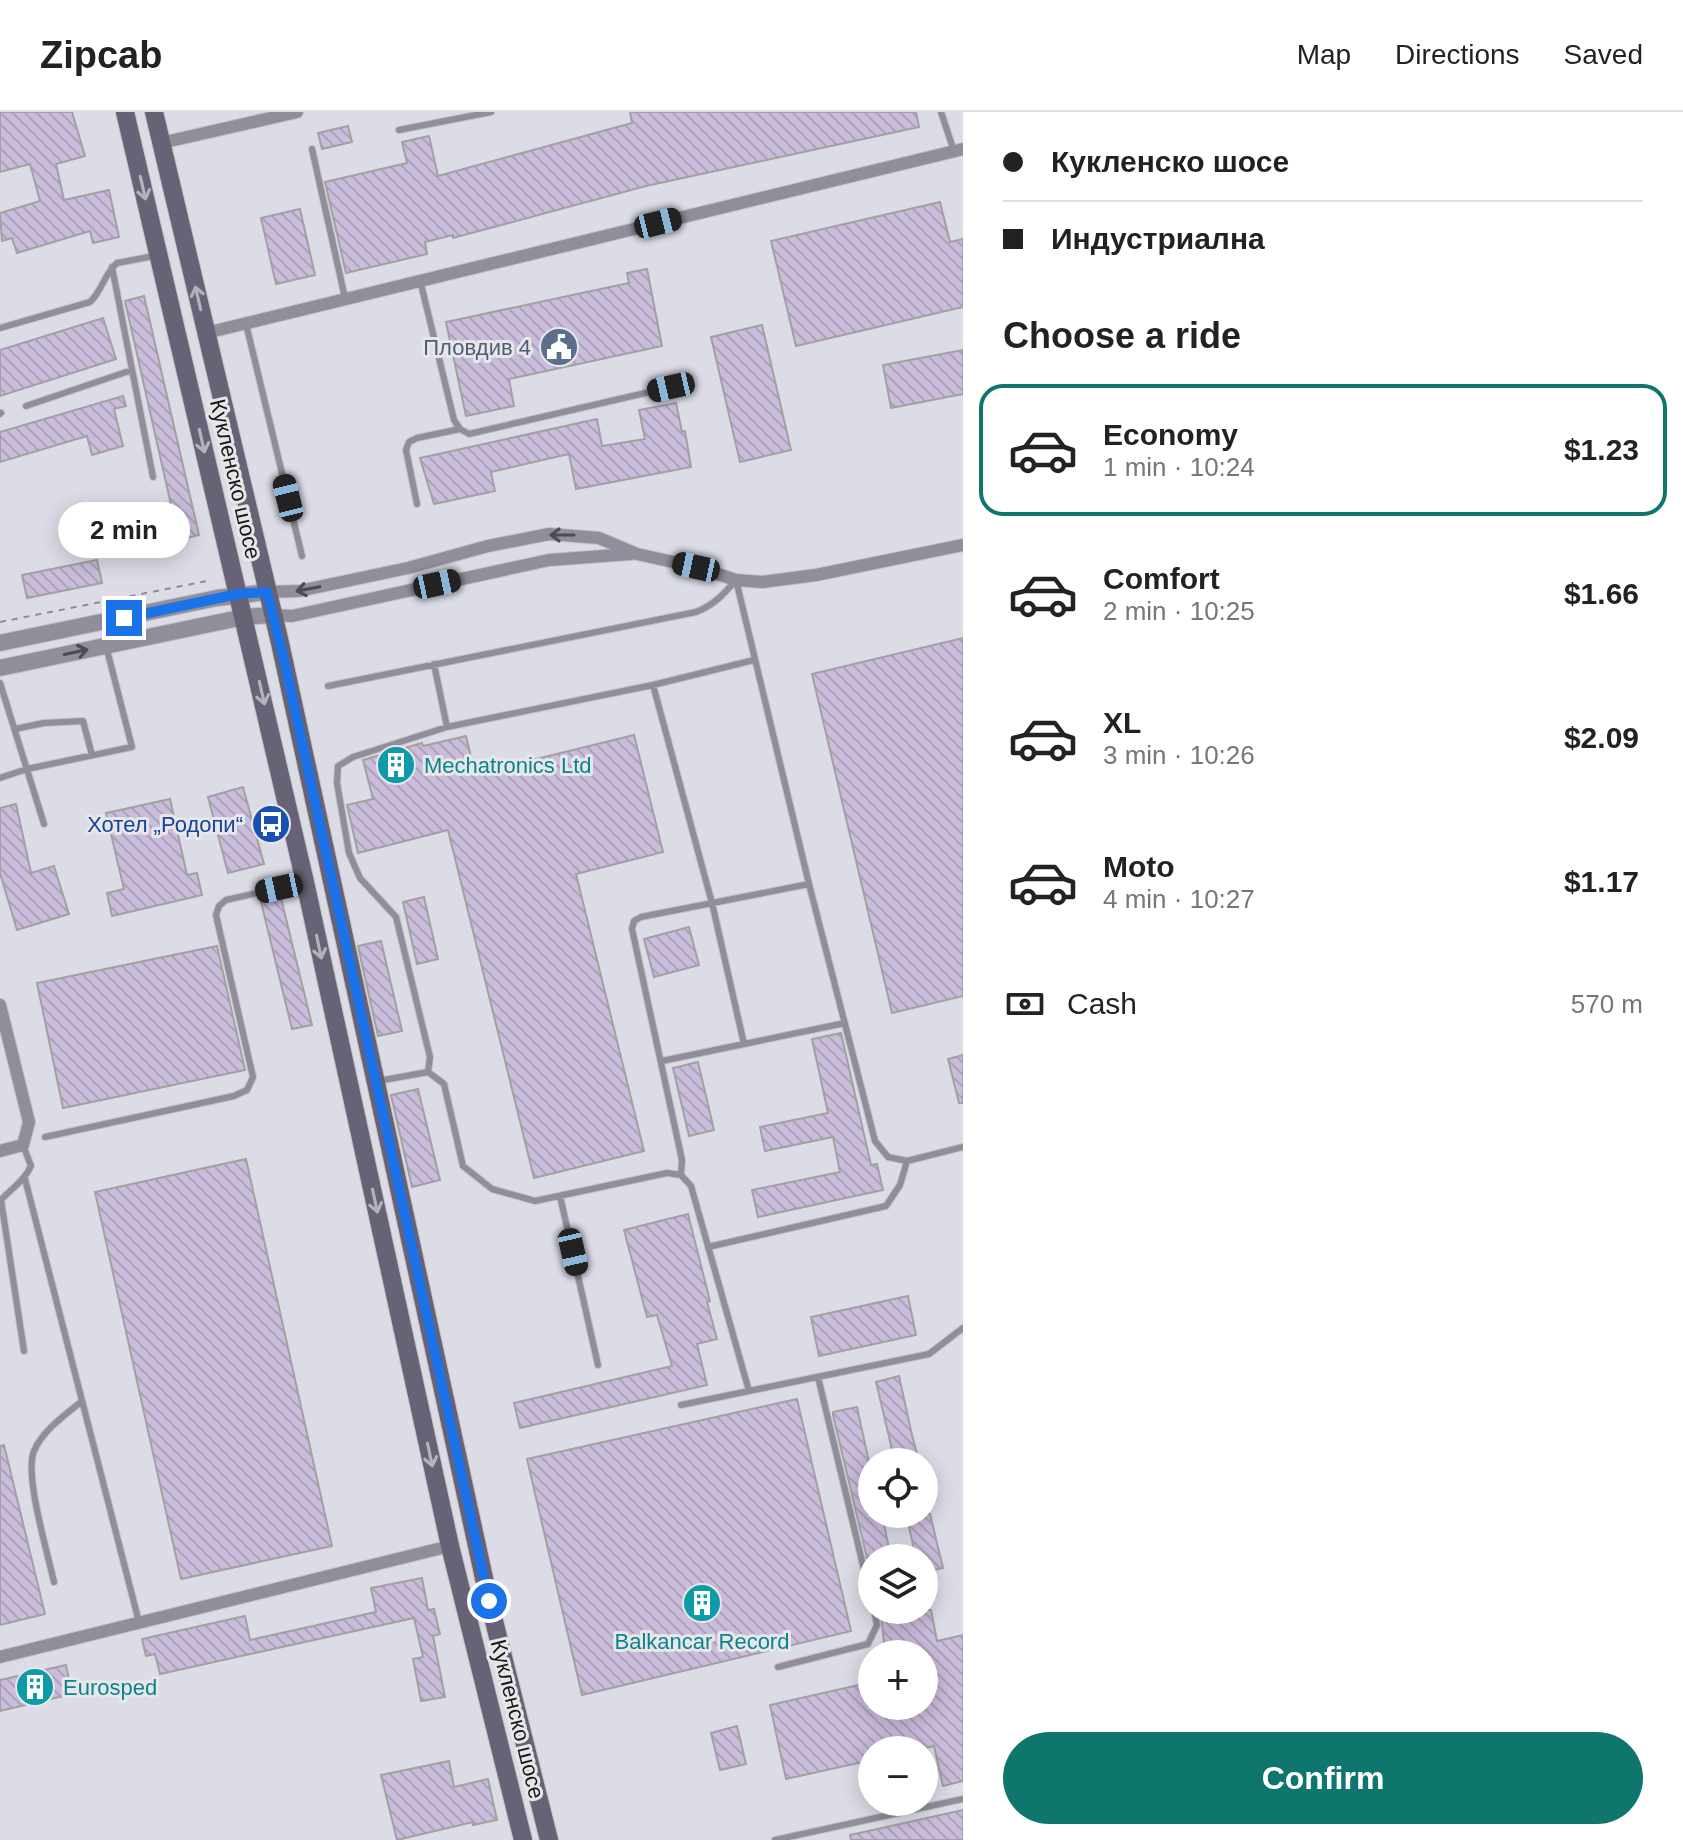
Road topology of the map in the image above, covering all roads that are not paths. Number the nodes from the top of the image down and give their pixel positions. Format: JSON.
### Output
{"nodes":[{"id":1,"x":125,"y":112,"type":"edge"},
{"id":2,"x":154,"y":112,"type":"edge"},
{"id":3,"x":297,"y":112,"type":"edge"},
{"id":4,"x":491,"y":112,"type":"edge"},
{"id":5,"x":941,"y":112,"type":"edge"},
{"id":6,"x":399,"y":130,"type":"dead end"},
{"id":7,"x":161,"y":143,"type":"junction"},
{"id":8,"x":312,"y":149,"type":"dead end"},
{"id":9,"x":958,"y":150,"type":"edge"},
{"id":10,"x":159,"y":255,"type":"junction"},
{"id":11,"x":112,"y":267,"type":"junction"},
{"id":12,"x":420,"y":280,"type":"junction"},
{"id":13,"x":345,"y":298,"type":"junction"},
{"id":14,"x":246,"y":324,"type":"junction"},
{"id":15,"x":0,"y":328,"type":"edge"},
{"id":16,"x":206,"y":333,"type":"junction"},
{"id":17,"x":132,"y":370,"type":"junction"},
{"id":18,"x":671,"y":387,"type":"dead end"},
{"id":19,"x":26,"y":406,"type":"dead end"},
{"id":20,"x":460,"y":429,"type":"junction"},
{"id":21,"x":153,"y":477,"type":"dead end"},
{"id":22,"x":417,"y":504,"type":"dead end"},
{"id":23,"x":963,"y":545,"type":"edge"},
{"id":24,"x":637,"y":554,"type":"junction"},
{"id":25,"x":302,"y":556,"type":"dead end"},
{"id":26,"x":736,"y":580,"type":"junction"},
{"id":27,"x":267,"y":592,"type":"junction"},
{"id":28,"x":238,"y":594,"type":"junction"},
{"id":29,"x":272,"y":615,"type":"junction"},
{"id":30,"x":244,"y":617,"type":"junction"},
{"id":31,"x":0,"y":643,"type":"edge"},
{"id":32,"x":106,"y":646,"type":"junction"},
{"id":33,"x":754,"y":660,"type":"junction"},
{"id":34,"x":434,"y":664,"type":"junction"},
{"id":35,"x":0,"y":668,"type":"edge"},
{"id":36,"x":0,"y":683,"type":"edge"},
{"id":37,"x":653,"y":685,"type":"junction"},
{"id":38,"x":328,"y":686,"type":"dead end"},
{"id":39,"x":447,"y":727,"type":"junction"},
{"id":40,"x":15,"y":729,"type":"junction"},
{"id":41,"x":92,"y":755,"type":"junction"},
{"id":42,"x":27,"y":769,"type":"junction"},
{"id":43,"x":0,"y":778,"type":"edge"},
{"id":44,"x":44,"y":824,"type":"dead end"},
{"id":45,"x":305,"y":882,"type":"junction"},
{"id":46,"x":809,"y":884,"type":"junction"},
{"id":47,"x":712,"y":903,"type":"junction"},
{"id":48,"x":0,"y":1005,"type":"edge"},
{"id":49,"x":845,"y":1023,"type":"junction"},
{"id":50,"x":744,"y":1044,"type":"junction"},
{"id":51,"x":662,"y":1061,"type":"junction"},
{"id":52,"x":428,"y":1072,"type":"junction"},
{"id":53,"x":375,"y":1082,"type":"junction"},
{"id":54,"x":45,"y":1137,"type":"dead end"},
{"id":55,"x":23,"y":1145,"type":"junction"},
{"id":56,"x":963,"y":1147,"type":"edge"},
{"id":57,"x":0,"y":1151,"type":"edge"},
{"id":58,"x":907,"y":1161,"type":"junction"},
{"id":59,"x":681,"y":1175,"type":"junction"},
{"id":60,"x":25,"y":1179,"type":"junction"},
{"id":61,"x":560,"y":1196,"type":"junction"},
{"id":62,"x":708,"y":1247,"type":"junction"},
{"id":63,"x":963,"y":1328,"type":"edge"},
{"id":64,"x":24,"y":1351,"type":"dead end"},
{"id":65,"x":598,"y":1365,"type":"dead end"},
{"id":66,"x":818,"y":1377,"type":"junction"},
{"id":67,"x":749,"y":1391,"type":"junction"},
{"id":68,"x":82,"y":1401,"type":"junction"},
{"id":69,"x":681,"y":1405,"type":"dead end"},
{"id":70,"x":858,"y":1544,"type":"edge"},
{"id":71,"x":450,"y":1546,"type":"junction"},
{"id":72,"x":54,"y":1582,"type":"dead end"},
{"id":73,"x":139,"y":1622,"type":"junction"},
{"id":74,"x":877,"y":1624,"type":"edge"},
{"id":75,"x":0,"y":1657,"type":"edge"},
{"id":76,"x":778,"y":1667,"type":"dead end"},
{"id":77,"x":963,"y":1799,"type":"edge"},
{"id":78,"x":523,"y":1840,"type":"edge"},
{"id":79,"x":549,"y":1840,"type":"edge"},
{"id":80,"x":775,"y":1840,"type":"edge"}],
"edges":[{"from":1,"to":10,"type":"main road","name":"Кукленско шосе","one_way":true},
{"from":2,"to":7,"type":"main road","name":"Кукленско шосе"},
{"from":3,"to":7,"type":"street"},
{"from":4,"to":6,"type":"lane"},
{"from":5,"to":9,"type":"lane"},
{"from":16,"to":7,"type":"main road","name":"Кукленско шосе","one_way":true},
{"from":8,"to":13,"type":"lane"},
{"from":9,"to":12,"type":"street"},
{"from":10,"to":11,"type":"lane"},
{"from":10,"to":28,"type":"main road","name":"Кукленско шосе","one_way":true},
{"from":11,"to":15,"type":"lane"},
{"from":11,"to":17,"type":"lane"},
{"from":12,"to":13,"type":"street"},
{"from":12,"to":20,"type":"lane"},
{"from":13,"to":14,"type":"street"},
{"from":14,"to":16,"type":"street"},
{"from":14,"to":25,"type":"lane"},
{"from":16,"to":27,"type":"main road","name":"Кукленско шосе"},
{"from":17,"to":19,"type":"lane"},
{"from":17,"to":21,"type":"lane"},
{"from":18,"to":20,"type":"lane"},
{"from":20,"to":22,"type":"lane"},
{"from":23,"to":26,"type":"street"},
{"from":24,"to":26,"type":"street"},
{"from":24,"to":27,"type":"street","one_way":true},
{"from":24,"to":29,"type":"street"},
{"from":26,"to":33,"type":"lane"},
{"from":26,"to":34,"type":"lane"},
{"from":27,"to":28,"type":"street"},
{"from":27,"to":29,"type":"main road","name":"Кукленско шосе"},
{"from":28,"to":30,"type":"main road","name":"Кукленско шосе"},
{"from":28,"to":31,"type":"street"},
{"from":29,"to":30,"type":"street"},
{"from":29,"to":53,"type":"main road","name":"Кукленско шосе"},
{"from":30,"to":32,"type":"street"},
{"from":30,"to":45,"type":"main road","name":"Кукленско шосе","one_way":true},
{"from":35,"to":32,"type":"street","one_way":true},
{"from":32,"to":41,"type":"lane"},
{"from":33,"to":37,"type":"lane"},
{"from":33,"to":46,"type":"lane"},
{"from":34,"to":38,"type":"lane"},
{"from":34,"to":39,"type":"lane"},
{"from":36,"to":40,"type":"lane"},
{"from":37,"to":39,"type":"lane"},
{"from":37,"to":47,"type":"lane"},
{"from":39,"to":52,"type":"lane"},
{"from":40,"to":41,"type":"lane"},
{"from":40,"to":42,"type":"lane"},
{"from":41,"to":42,"type":"lane"},
{"from":42,"to":43,"type":"lane"},
{"from":42,"to":44,"type":"lane"},
{"from":45,"to":54,"type":"lane"},
{"from":45,"to":71,"type":"main road","name":"Кукленско шосе","one_way":true},
{"from":46,"to":47,"type":"lane"},
{"from":46,"to":49,"type":"lane"},
{"from":47,"to":50,"type":"lane"},
{"from":47,"to":51,"type":"lane"},
{"from":48,"to":55,"type":"street"},
{"from":49,"to":50,"type":"lane"},
{"from":49,"to":58,"type":"lane"},
{"from":50,"to":51,"type":"lane"},
{"from":51,"to":59,"type":"lane"},
{"from":52,"to":53,"type":"lane"},
{"from":52,"to":61,"type":"lane"},
{"from":53,"to":79,"type":"main road","name":"Кукленско шосе"},
{"from":55,"to":57,"type":"street"},
{"from":55,"to":60,"type":"lane"},
{"from":56,"to":58,"type":"lane"},
{"from":58,"to":62,"type":"lane"},
{"from":59,"to":61,"type":"lane"},
{"from":59,"to":62,"type":"lane"},
{"from":60,"to":64,"type":"lane"},
{"from":60,"to":68,"type":"lane"},
{"from":61,"to":65,"type":"lane"},
{"from":62,"to":67,"type":"lane"},
{"from":63,"to":66,"type":"lane"},
{"from":66,"to":67,"type":"lane"},
{"from":66,"to":70,"type":"lane"},
{"from":67,"to":69,"type":"lane"},
{"from":68,"to":72,"type":"lane"},
{"from":68,"to":73,"type":"lane"},
{"from":71,"to":73,"type":"street"},
{"from":71,"to":78,"type":"main road","name":"Кукленско шосе"},
{"from":73,"to":75,"type":"street"},
{"from":74,"to":76,"type":"lane"},
{"from":77,"to":80,"type":"lane"}]}
